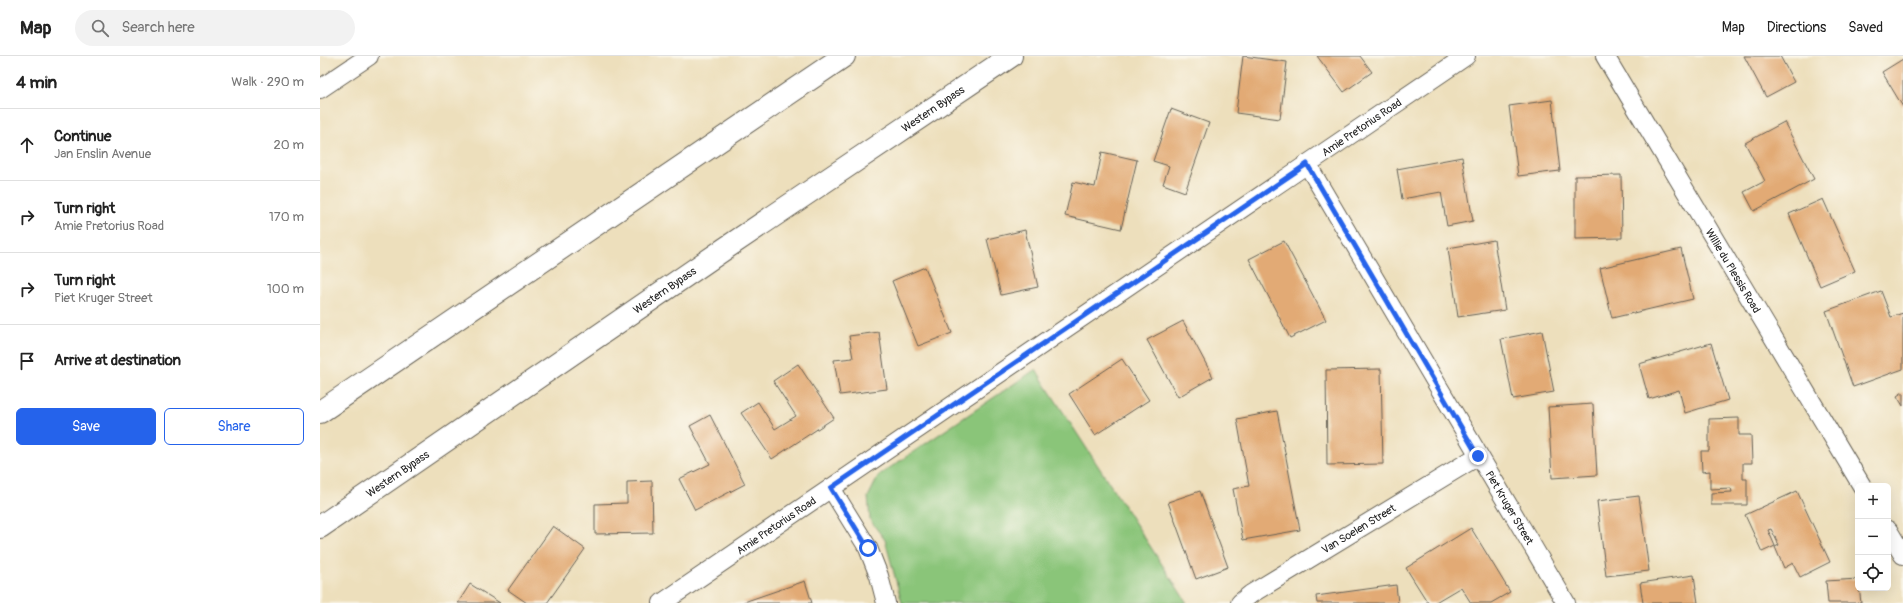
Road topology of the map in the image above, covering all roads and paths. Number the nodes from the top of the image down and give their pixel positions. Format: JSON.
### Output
{"nodes":[{"id":1,"x":369,"y":56,"type":"edge"},
{"id":2,"x":844,"y":56,"type":"edge"},
{"id":3,"x":1011,"y":56,"type":"edge"},
{"id":4,"x":1466,"y":56,"type":"edge"},
{"id":5,"x":1605,"y":56,"type":"edge"},
{"id":6,"x":320,"y":89,"type":"edge"},
{"id":7,"x":1307,"y":164,"type":"junction"},
{"id":8,"x":320,"y":412,"type":"edge"},
{"id":9,"x":1478,"y":456,"type":"junction"},
{"id":10,"x":1860,"y":483,"type":"edge"},
{"id":11,"x":831,"y":488,"type":"junction"},
{"id":12,"x":320,"y":526,"type":"edge"},
{"id":13,"x":1894,"y":533,"type":"edge"},
{"id":14,"x":1903,"y":555,"type":"edge"},
{"id":15,"x":662,"y":603,"type":"edge"},
{"id":16,"x":886,"y":603,"type":"edge"},
{"id":17,"x":1240,"y":603,"type":"edge"},
{"id":18,"x":1566,"y":603,"type":"edge"}],
"edges":[{"from":1,"to":6,"type":"street"},
{"from":2,"to":8,"type":"highway"},
{"from":3,"to":12,"type":"highway","name":"Western Bypass"},
{"from":4,"to":7,"type":"street","name":"Amie Pretorius Road"},
{"from":5,"to":10,"type":"street","name":"Willie du Plessis Road"},
{"from":7,"to":9,"type":"street","name":"Piet Kruger Street"},
{"from":7,"to":11,"type":"street","name":"Amie Pretorius Road"},
{"from":9,"to":17,"type":"street","name":"Van Soelen Street"},
{"from":9,"to":18,"type":"street","name":"Piet Kruger Street"},
{"from":11,"to":15,"type":"street","name":"Amie Pretorius Road"},
{"from":11,"to":16,"type":"street"},
{"from":13,"to":14,"type":"street"}]}
